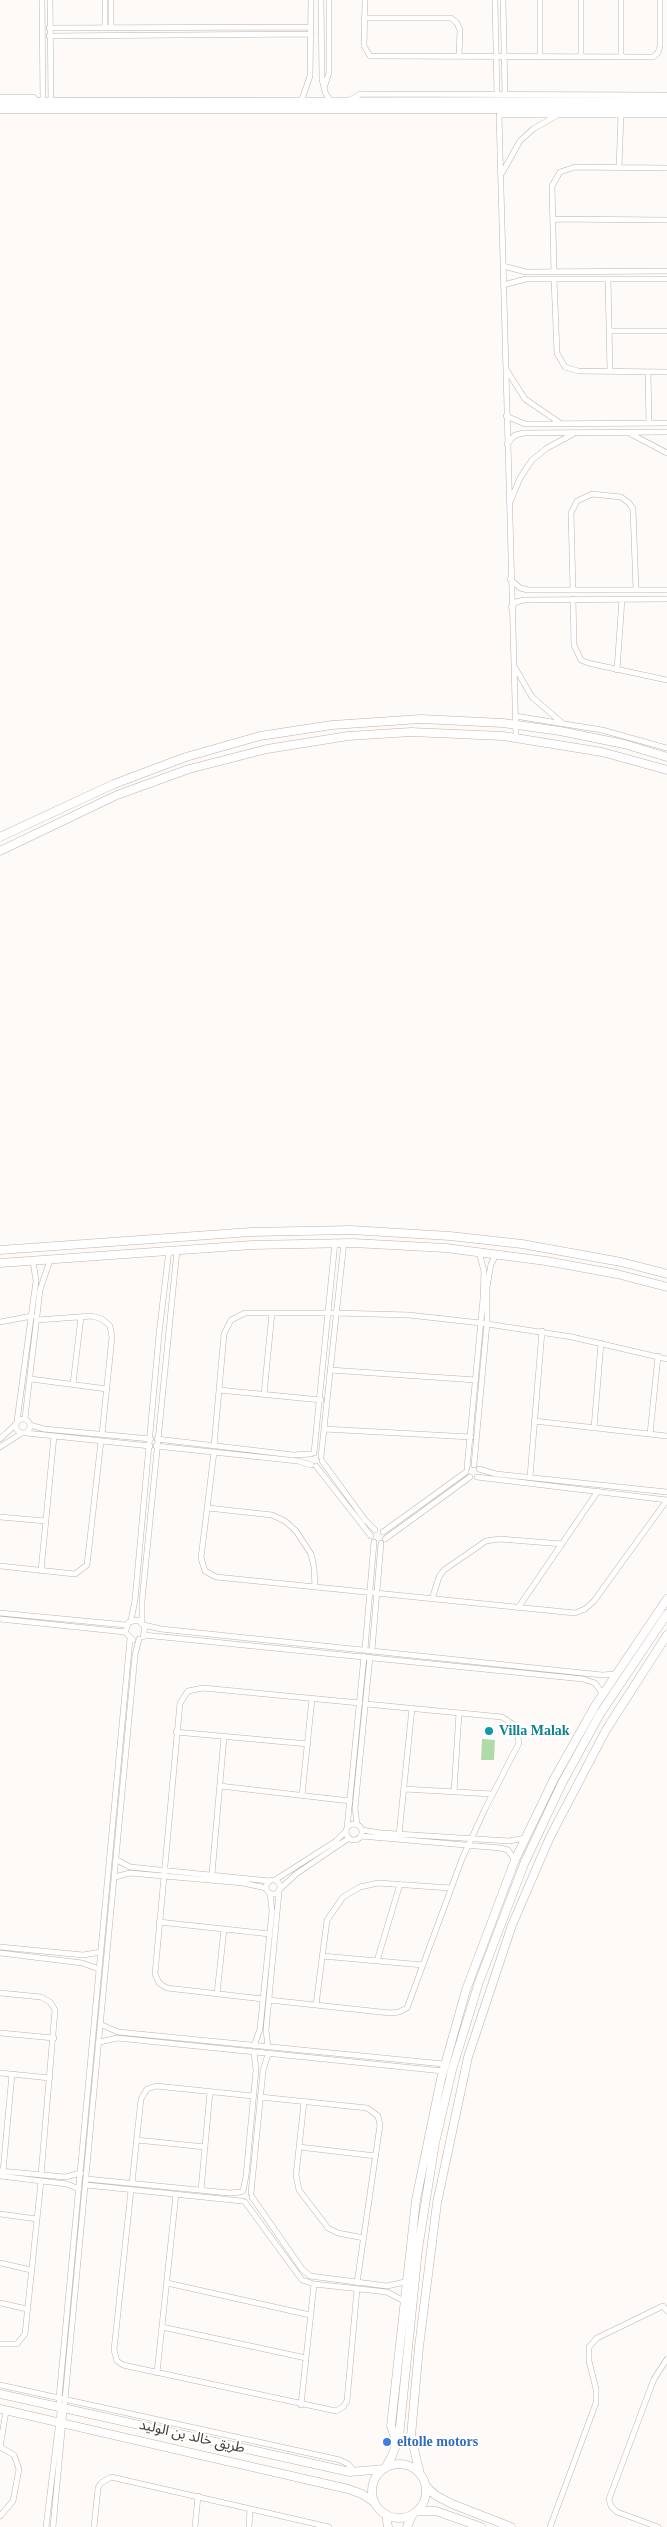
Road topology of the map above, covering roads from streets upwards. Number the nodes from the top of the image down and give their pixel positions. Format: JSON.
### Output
{"nodes":[{"id":1,"x":42,"y":0,"type":"edge"},
{"id":2,"x":50,"y":0,"type":"edge"},
{"id":3,"x":105,"y":0,"type":"edge"},
{"id":4,"x":111,"y":0,"type":"edge"},
{"id":5,"x":311,"y":0,"type":"edge"},
{"id":6,"x":321,"y":0,"type":"edge"},
{"id":7,"x":329,"y":0,"type":"edge"},
{"id":8,"x":365,"y":0,"type":"edge"},
{"id":9,"x":495,"y":0,"type":"edge"},
{"id":10,"x":504,"y":0,"type":"edge"},
{"id":11,"x":540,"y":0,"type":"edge"},
{"id":12,"x":581,"y":0,"type":"edge"},
{"id":13,"x":621,"y":0,"type":"edge"},
{"id":14,"x":660,"y":0,"type":"edge"},
{"id":15,"x":364,"y":18,"type":"junction"},
{"id":16,"x":311,"y":27,"type":"junction"},
{"id":17,"x":49,"y":28,"type":"junction"},
{"id":18,"x":108,"y":28,"type":"junction"},
{"id":19,"x":310,"y":34,"type":"junction"},
{"id":20,"x":49,"y":36,"type":"junction"},
{"id":21,"x":459,"y":56,"type":"junction"},
{"id":22,"x":496,"y":56,"type":"junction"},
{"id":23,"x":504,"y":56,"type":"junction"},
{"id":24,"x":540,"y":56,"type":"junction"},
{"id":25,"x":581,"y":56,"type":"junction"},
{"id":26,"x":621,"y":57,"type":"junction"},
{"id":27,"x":310,"y":65,"type":"junction"},
{"id":28,"x":321,"y":65,"type":"junction"},
{"id":29,"x":324,"y":88,"type":"junction"},
{"id":30,"x":505,"y":94,"type":"junction"},
{"id":31,"x":667,"y":95,"type":"edge"},
{"id":32,"x":0,"y":97,"type":"edge"},
{"id":33,"x":667,"y":101,"type":"edge"},
{"id":34,"x":0,"y":102,"type":"edge"},
{"id":35,"x":45,"y":102,"type":"junction"},
{"id":36,"x":301,"y":102,"type":"junction"},
{"id":37,"x":331,"y":102,"type":"junction"},
{"id":38,"x":498,"y":105,"type":"junction"},
{"id":39,"x":0,"y":109,"type":"edge"},
{"id":40,"x":667,"y":109,"type":"edge"},
{"id":41,"x":651,"y":112,"type":"junction"},
{"id":42,"x":558,"y":115,"type":"junction"},
{"id":43,"x":621,"y":115,"type":"junction"},
{"id":44,"x":667,"y":115,"type":"edge"},
{"id":45,"x":619,"y":167,"type":"junction"},
{"id":46,"x":667,"y":168,"type":"edge"},
{"id":47,"x":501,"y":176,"type":"junction"},
{"id":48,"x":553,"y":219,"type":"junction"},
{"id":49,"x":667,"y":220,"type":"edge"},
{"id":50,"x":503,"y":266,"type":"junction"},
{"id":51,"x":667,"y":271,"type":"edge"},
{"id":52,"x":554,"y":272,"type":"junction"},
{"id":53,"x":554,"y":279,"type":"junction"},
{"id":54,"x":608,"y":279,"type":"junction"},
{"id":55,"x":667,"y":279,"type":"edge"},
{"id":56,"x":503,"y":284,"type":"junction"},
{"id":57,"x":609,"y":331,"type":"junction"},
{"id":58,"x":667,"y":331,"type":"edge"},
{"id":59,"x":505,"y":367,"type":"junction"},
{"id":60,"x":610,"y":371,"type":"junction"},
{"id":61,"x":648,"y":372,"type":"junction"},
{"id":62,"x":667,"y":372,"type":"edge"},
{"id":63,"x":506,"y":416,"type":"junction"},
{"id":64,"x":649,"y":423,"type":"junction"},
{"id":65,"x":667,"y":423,"type":"edge"},
{"id":66,"x":523,"y":424,"type":"junction"},
{"id":67,"x":561,"y":424,"type":"junction"},
{"id":68,"x":629,"y":432,"type":"junction"},
{"id":69,"x":667,"y":432,"type":"edge"},
{"id":70,"x":522,"y":433,"type":"junction"},
{"id":71,"x":576,"y":433,"type":"junction"},
{"id":72,"x":507,"y":445,"type":"junction"},
{"id":73,"x":667,"y":453,"type":"edge"},
{"id":74,"x":508,"y":507,"type":"junction"},
{"id":75,"x":510,"y":579,"type":"junction"},
{"id":76,"x":528,"y":590,"type":"junction"},
{"id":77,"x":573,"y":590,"type":"junction"},
{"id":78,"x":636,"y":590,"type":"junction"},
{"id":79,"x":667,"y":590,"type":"edge"},
{"id":80,"x":573,"y":599,"type":"junction"},
{"id":81,"x":622,"y":599,"type":"junction"},
{"id":82,"x":667,"y":599,"type":"edge"},
{"id":83,"x":528,"y":600,"type":"junction"},
{"id":84,"x":511,"y":607,"type":"junction"},
{"id":85,"x":513,"y":662,"type":"junction"},
{"id":86,"x":616,"y":670,"type":"junction"},
{"id":87,"x":667,"y":680,"type":"edge"},
{"id":88,"x":515,"y":716,"type":"junction"},
{"id":89,"x":475,"y":721,"type":"junction"},
{"id":90,"x":563,"y":723,"type":"junction"},
{"id":91,"x":516,"y":725,"type":"junction"},
{"id":92,"x":475,"y":733,"type":"junction"},
{"id":93,"x":516,"y":738,"type":"junction"},
{"id":94,"x":667,"y":748,"type":"edge"},
{"id":95,"x":667,"y":757,"type":"edge"},
{"id":96,"x":667,"y":770,"type":"edge"},
{"id":97,"x":0,"y":837,"type":"edge"},
{"id":98,"x":0,"y":851,"type":"edge"},
{"id":99,"x":335,"y":1242,"type":"junction"},
{"id":100,"x":344,"y":1242,"type":"junction"},
{"id":101,"x":84,"y":1244,"type":"junction"},
{"id":102,"x":522,"y":1244,"type":"junction"},
{"id":103,"x":58,"y":1246,"type":"junction"},
{"id":104,"x":547,"y":1248,"type":"junction"},
{"id":105,"x":0,"y":1250,"type":"edge"},
{"id":106,"x":173,"y":1250,"type":"junction"},
{"id":107,"x":479,"y":1252,"type":"junction"},
{"id":108,"x":496,"y":1254,"type":"junction"},
{"id":109,"x":86,"y":1257,"type":"junction"},
{"id":110,"x":60,"y":1258,"type":"junction"},
{"id":111,"x":520,"y":1258,"type":"junction"},
{"id":112,"x":50,"y":1260,"type":"junction"},
{"id":113,"x":33,"y":1261,"type":"junction"},
{"id":114,"x":546,"y":1262,"type":"junction"},
{"id":115,"x":0,"y":1263,"type":"edge"},
{"id":116,"x":667,"y":1274,"type":"edge"},
{"id":117,"x":667,"y":1287,"type":"edge"},
{"id":118,"x":328,"y":1312,"type":"junction"},
{"id":119,"x":272,"y":1313,"type":"junction"},
{"id":120,"x":336,"y":1313,"type":"junction"},
{"id":121,"x":32,"y":1316,"type":"junction"},
{"id":122,"x":80,"y":1317,"type":"junction"},
{"id":123,"x":37,"y":1320,"type":"junction"},
{"id":124,"x":0,"y":1322,"type":"edge"},
{"id":125,"x":484,"y":1323,"type":"junction"},
{"id":126,"x":542,"y":1331,"type":"junction"},
{"id":127,"x":601,"y":1343,"type":"junction"},
{"id":128,"x":26,"y":1356,"type":"junction"},
{"id":129,"x":658,"y":1356,"type":"junction"},
{"id":130,"x":33,"y":1357,"type":"junction"},
{"id":131,"x":667,"y":1359,"type":"edge"},
{"id":132,"x":157,"y":1361,"type":"junction"},
{"id":133,"x":164,"y":1362,"type":"junction"},
{"id":134,"x":330,"y":1370,"type":"junction"},
{"id":135,"x":31,"y":1379,"type":"junction"},
{"id":136,"x":476,"y":1380,"type":"junction"},
{"id":137,"x":73,"y":1384,"type":"junction"},
{"id":138,"x":107,"y":1389,"type":"junction"},
{"id":139,"x":219,"y":1390,"type":"junction"},
{"id":140,"x":264,"y":1394,"type":"junction"},
{"id":141,"x":321,"y":1400,"type":"junction"},
{"id":142,"x":24,"y":1418,"type":"junction"},
{"id":143,"x":534,"y":1421,"type":"junction"},
{"id":144,"x":16,"y":1423,"type":"junction"},
{"id":145,"x":30,"y":1425,"type":"junction"},
{"id":146,"x":594,"y":1428,"type":"junction"},
{"id":147,"x":324,"y":1429,"type":"junction"},
{"id":148,"x":24,"y":1433,"type":"junction"},
{"id":149,"x":70,"y":1434,"type":"junction"},
{"id":150,"x":650,"y":1434,"type":"junction"},
{"id":151,"x":54,"y":1436,"type":"junction"},
{"id":152,"x":667,"y":1436,"type":"edge"},
{"id":153,"x":471,"y":1437,"type":"junction"},
{"id":154,"x":102,"y":1438,"type":"junction"},
{"id":155,"x":0,"y":1439,"type":"edge"},
{"id":156,"x":154,"y":1439,"type":"junction"},
{"id":157,"x":150,"y":1446,"type":"junction"},
{"id":158,"x":156,"y":1446,"type":"junction"},
{"id":159,"x":0,"y":1447,"type":"edge"},
{"id":160,"x":216,"y":1449,"type":"junction"},
{"id":161,"x":313,"y":1454,"type":"junction"},
{"id":162,"x":321,"y":1459,"type":"junction"},
{"id":163,"x":474,"y":1465,"type":"junction"},
{"id":164,"x":313,"y":1466,"type":"junction"},
{"id":165,"x":479,"y":1469,"type":"junction"},
{"id":166,"x":468,"y":1472,"type":"junction"},
{"id":167,"x":476,"y":1477,"type":"junction"},
{"id":168,"x":530,"y":1477,"type":"junction"},
{"id":169,"x":598,"y":1491,"type":"junction"},
{"id":170,"x":667,"y":1492,"type":"edge"},
{"id":171,"x":667,"y":1500,"type":"edge"},
{"id":172,"x":208,"y":1508,"type":"junction"},
{"id":173,"x":417,"y":1512,"type":"junction"},
{"id":174,"x":0,"y":1516,"type":"edge"},
{"id":175,"x":46,"y":1521,"type":"junction"},
{"id":176,"x":376,"y":1530,"type":"junction"},
{"id":177,"x":383,"y":1532,"type":"junction"},
{"id":178,"x":372,"y":1539,"type":"junction"},
{"id":179,"x":141,"y":1541,"type":"junction"},
{"id":180,"x":147,"y":1541,"type":"junction"},
{"id":181,"x":383,"y":1541,"type":"junction"},
{"id":182,"x":562,"y":1544,"type":"junction"},
{"id":183,"x":0,"y":1566,"type":"edge"},
{"id":184,"x":41,"y":1571,"type":"junction"},
{"id":185,"x":315,"y":1587,"type":"junction"},
{"id":186,"x":370,"y":1592,"type":"junction"},
{"id":187,"x":377,"y":1593,"type":"junction"},
{"id":188,"x":432,"y":1599,"type":"junction"},
{"id":189,"x":667,"y":1599,"type":"edge"},
{"id":190,"x":518,"y":1608,"type":"junction"},
{"id":191,"x":0,"y":1613,"type":"edge"},
{"id":192,"x":10,"y":1614,"type":"junction"},
{"id":193,"x":667,"y":1614,"type":"edge"},
{"id":194,"x":0,"y":1619,"type":"edge"},
{"id":195,"x":9,"y":1620,"type":"junction"},
{"id":196,"x":131,"y":1620,"type":"junction"},
{"id":197,"x":143,"y":1624,"type":"junction"},
{"id":198,"x":126,"y":1625,"type":"junction"},
{"id":199,"x":125,"y":1632,"type":"junction"},
{"id":200,"x":144,"y":1635,"type":"junction"},
{"id":201,"x":667,"y":1635,"type":"edge"},
{"id":202,"x":130,"y":1639,"type":"junction"},
{"id":203,"x":139,"y":1639,"type":"junction"},
{"id":204,"x":292,"y":1642,"type":"junction"},
{"id":205,"x":292,"y":1648,"type":"junction"},
{"id":206,"x":368,"y":1650,"type":"junction"},
{"id":207,"x":367,"y":1656,"type":"junction"},
{"id":208,"x":437,"y":1657,"type":"junction"},
{"id":209,"x":436,"y":1663,"type":"junction"},
{"id":210,"x":616,"y":1674,"type":"junction"},
{"id":211,"x":603,"y":1694,"type":"junction"},
{"id":212,"x":312,"y":1699,"type":"junction"},
{"id":213,"x":363,"y":1704,"type":"junction"},
{"id":214,"x":412,"y":1708,"type":"junction"},
{"id":215,"x":459,"y":1713,"type":"junction"},
{"id":216,"x":176,"y":1732,"type":"junction"},
{"id":217,"x":224,"y":1737,"type":"junction"},
{"id":218,"x":308,"y":1744,"type":"junction"},
{"id":219,"x":118,"y":1761,"type":"junction"},
{"id":220,"x":126,"y":1762,"type":"junction"},
{"id":221,"x":220,"y":1786,"type":"junction"},
{"id":222,"x":404,"y":1789,"type":"junction"},
{"id":223,"x":454,"y":1792,"type":"junction"},
{"id":224,"x":492,"y":1794,"type":"junction"},
{"id":225,"x":302,"y":1795,"type":"junction"},
{"id":226,"x":350,"y":1801,"type":"junction"},
{"id":227,"x":357,"y":1824,"type":"junction"},
{"id":228,"x":347,"y":1830,"type":"junction"},
{"id":229,"x":361,"y":1833,"type":"junction"},
{"id":230,"x":399,"y":1834,"type":"junction"},
{"id":231,"x":349,"y":1838,"type":"junction"},
{"id":232,"x":525,"y":1838,"type":"junction"},
{"id":233,"x":470,"y":1839,"type":"junction"},
{"id":234,"x":468,"y":1845,"type":"junction"},
{"id":235,"x":117,"y":1860,"type":"junction"},
{"id":236,"x":515,"y":1860,"type":"junction"},
{"id":237,"x":163,"y":1872,"type":"junction"},
{"id":238,"x":212,"y":1874,"type":"junction"},
{"id":239,"x":116,"y":1877,"type":"junction"},
{"id":240,"x":272,"y":1881,"type":"junction"},
{"id":241,"x":400,"y":1884,"type":"junction"},
{"id":242,"x":451,"y":1888,"type":"junction"},
{"id":243,"x":279,"y":1890,"type":"junction"},
{"id":244,"x":268,"y":1891,"type":"junction"},
{"id":245,"x":159,"y":1922,"type":"junction"},
{"id":246,"x":224,"y":1929,"type":"junction"},
{"id":247,"x":270,"y":1934,"type":"junction"},
{"id":248,"x":0,"y":1946,"type":"edge"},
{"id":249,"x":27,"y":1949,"type":"junction"},
{"id":250,"x":101,"y":1952,"type":"junction"},
{"id":251,"x":0,"y":1953,"type":"edge"},
{"id":252,"x":27,"y":1956,"type":"junction"},
{"id":253,"x":322,"y":1956,"type":"junction"},
{"id":254,"x":377,"y":1961,"type":"junction"},
{"id":255,"x":423,"y":1965,"type":"junction"},
{"id":256,"x":99,"y":1969,"type":"junction"},
{"id":257,"x":99,"y":1977,"type":"junction"},
{"id":258,"x":106,"y":1978,"type":"junction"},
{"id":259,"x":479,"y":1982,"type":"junction"},
{"id":260,"x":490,"y":1986,"type":"junction"},
{"id":261,"x":0,"y":1992,"type":"edge"},
{"id":262,"x":217,"y":1994,"type":"junction"},
{"id":263,"x":266,"y":2000,"type":"junction"},
{"id":264,"x":472,"y":2003,"type":"junction"},
{"id":265,"x":316,"y":2005,"type":"junction"},
{"id":266,"x":484,"y":2006,"type":"junction"},
{"id":267,"x":102,"y":2025,"type":"junction"},
{"id":268,"x":0,"y":2033,"type":"edge"},
{"id":269,"x":136,"y":2034,"type":"junction"},
{"id":270,"x":54,"y":2038,"type":"junction"},
{"id":271,"x":135,"y":2040,"type":"junction"},
{"id":272,"x":100,"y":2042,"type":"junction"},
{"id":273,"x":214,"y":2042,"type":"junction"},
{"id":274,"x":254,"y":2046,"type":"junction"},
{"id":275,"x":268,"y":2047,"type":"junction"},
{"id":276,"x":213,"y":2048,"type":"junction"},
{"id":277,"x":254,"y":2052,"type":"junction"},
{"id":278,"x":268,"y":2054,"type":"junction"},
{"id":279,"x":444,"y":2068,"type":"junction"},
{"id":280,"x":0,"y":2073,"type":"edge"},
{"id":281,"x":12,"y":2074,"type":"junction"},
{"id":282,"x":50,"y":2078,"type":"junction"},
{"id":283,"x":88,"y":2086,"type":"junction"},
{"id":284,"x":96,"y":2087,"type":"junction"},
{"id":285,"x":210,"y":2092,"type":"junction"},
{"id":286,"x":253,"y":2096,"type":"junction"},
{"id":287,"x":260,"y":2097,"type":"junction"},
{"id":288,"x":304,"y":2102,"type":"junction"},
{"id":289,"x":137,"y":2140,"type":"junction"},
{"id":290,"x":205,"y":2146,"type":"junction"},
{"id":291,"x":299,"y":2147,"type":"junction"},
{"id":292,"x":376,"y":2156,"type":"junction"},
{"id":293,"x":1,"y":2173,"type":"edge"},
{"id":294,"x":81,"y":2173,"type":"junction"},
{"id":295,"x":41,"y":2178,"type":"junction"},
{"id":296,"x":87,"y":2179,"type":"junction"},
{"id":297,"x":132,"y":2183,"type":"junction"},
{"id":298,"x":86,"y":2186,"type":"junction"},
{"id":299,"x":79,"y":2189,"type":"junction"},
{"id":300,"x":131,"y":2190,"type":"junction"},
{"id":301,"x":201,"y":2190,"type":"junction"},
{"id":302,"x":242,"y":2191,"type":"junction"},
{"id":303,"x":176,"y":2194,"type":"junction"},
{"id":304,"x":251,"y":2195,"type":"junction"},
{"id":305,"x":243,"y":2202,"type":"junction"},
{"id":306,"x":0,"y":2214,"type":"edge"},
{"id":307,"x":37,"y":2219,"type":"junction"},
{"id":308,"x":364,"y":2238,"type":"junction"},
{"id":309,"x":73,"y":2254,"type":"junction"},
{"id":310,"x":80,"y":2255,"type":"junction"},
{"id":311,"x":0,"y":2263,"type":"edge"},
{"id":312,"x":32,"y":2270,"type":"junction"},
{"id":313,"x":406,"y":2282,"type":"junction"},
{"id":314,"x":167,"y":2283,"type":"junction"},
{"id":315,"x":314,"y":2284,"type":"junction"},
{"id":316,"x":357,"y":2286,"type":"junction"},
{"id":317,"x":404,"y":2301,"type":"junction"},
{"id":318,"x":0,"y":2303,"type":"edge"},
{"id":319,"x":27,"y":2309,"type":"junction"},
{"id":320,"x":667,"y":2311,"type":"edge"},
{"id":321,"x":310,"y":2315,"type":"junction"},
{"id":322,"x":162,"y":2327,"type":"junction"},
{"id":323,"x":0,"y":2344,"type":"edge"},
{"id":324,"x":306,"y":2358,"type":"junction"},
{"id":325,"x":667,"y":2359,"type":"edge"},
{"id":326,"x":158,"y":2373,"type":"junction"},
{"id":327,"x":0,"y":2385,"type":"edge"},
{"id":328,"x":0,"y":2394,"type":"edge"},
{"id":329,"x":59,"y":2398,"type":"junction"},
{"id":330,"x":66,"y":2400,"type":"junction"},
{"id":331,"x":300,"y":2405,"type":"junction"},
{"id":332,"x":62,"y":2408,"type":"junction"},
{"id":333,"x":3,"y":2410,"type":"edge"},
{"id":334,"x":61,"y":2423,"type":"junction"},
{"id":335,"x":398,"y":2442,"type":"junction"},
{"id":336,"x":0,"y":2447,"type":"edge"},
{"id":337,"x":384,"y":2468,"type":"junction"},
{"id":338,"x":356,"y":2472,"type":"junction"},
{"id":339,"x":420,"y":2474,"type":"junction"},
{"id":340,"x":426,"y":2486,"type":"junction"},
{"id":341,"x":198,"y":2496,"type":"junction"},
{"id":342,"x":374,"y":2502,"type":"junction"},
{"id":343,"x":452,"y":2504,"type":"junction"},
{"id":344,"x":250,"y":2509,"type":"junction"},
{"id":345,"x":414,"y":2513,"type":"junction"},
{"id":346,"x":386,"y":2514,"type":"junction"},
{"id":347,"x":448,"y":2515,"type":"junction"},
{"id":348,"x":0,"y":2516,"type":"edge"},
{"id":349,"x":46,"y":2527,"type":"edge"},
{"id":350,"x":53,"y":2527,"type":"edge"},
{"id":351,"x":94,"y":2527,"type":"edge"},
{"id":352,"x":195,"y":2527,"type":"edge"},
{"id":353,"x":249,"y":2527,"type":"edge"},
{"id":354,"x":329,"y":2527,"type":"edge"},
{"id":355,"x":388,"y":2527,"type":"edge"},
{"id":356,"x":407,"y":2527,"type":"edge"},
{"id":357,"x":481,"y":2527,"type":"edge"},
{"id":358,"x":511,"y":2527,"type":"edge"},
{"id":359,"x":550,"y":2527,"type":"edge"},
{"id":360,"x":658,"y":2527,"type":"edge"}],
"edges":[{"from":1,"to":35,"type":"street"},
{"from":2,"to":17,"type":"street"},
{"from":3,"to":18,"type":"street"},
{"from":4,"to":18,"type":"street"},
{"from":5,"to":16,"type":"street"},
{"from":6,"to":28,"type":"street"},
{"from":7,"to":29,"type":"street"},
{"from":8,"to":15,"type":"street"},
{"from":9,"to":22,"type":"street"},
{"from":10,"to":23,"type":"street"},
{"from":11,"to":24,"type":"street"},
{"from":12,"to":25,"type":"street"},
{"from":13,"to":26,"type":"street"},
{"from":14,"to":26,"type":"street"},
{"from":15,"to":21,"type":"street"},
{"from":15,"to":21,"type":"street"},
{"from":16,"to":18,"type":"street"},
{"from":16,"to":19,"type":"street"},
{"from":17,"to":18,"type":"street"},
{"from":17,"to":20,"type":"street"},
{"from":19,"to":20,"type":"street"},
{"from":19,"to":27,"type":"street"},
{"from":20,"to":35,"type":"street"},
{"from":21,"to":22,"type":"street"},
{"from":22,"to":23,"type":"street"},
{"from":22,"to":38,"type":"street"},
{"from":23,"to":24,"type":"street"},
{"from":23,"to":30,"type":"street"},
{"from":24,"to":25,"type":"street"},
{"from":25,"to":26,"type":"street"},
{"from":27,"to":28,"type":"street"},
{"from":27,"to":36,"type":"street"},
{"from":28,"to":29,"type":"street"},
{"from":29,"to":37,"type":"street"},
{"from":30,"to":31,"type":"street"},
{"from":30,"to":38,"type":"street"},
{"from":32,"to":35,"type":"street"},
{"from":33,"to":38,"type":"street"},
{"from":34,"to":35,"type":"street"},
{"from":35,"to":36,"type":"street"},
{"from":36,"to":37,"type":"street"},
{"from":37,"to":38,"type":"street"},
{"from":38,"to":39,"type":"street"},
{"from":38,"to":41,"type":"street"},
{"from":38,"to":42,"type":"street"},
{"from":38,"to":47,"type":"street"},
{"from":40,"to":41,"type":"street"},
{"from":41,"to":43,"type":"street"},
{"from":41,"to":44,"type":"street"},
{"from":42,"to":43,"type":"street"},
{"from":42,"to":47,"type":"street"},
{"from":43,"to":45,"type":"street"},
{"from":45,"to":46,"type":"street"},
{"from":45,"to":48,"type":"street"},
{"from":47,"to":50,"type":"street"},
{"from":48,"to":49,"type":"street"},
{"from":48,"to":52,"type":"street"},
{"from":50,"to":52,"type":"street"},
{"from":50,"to":56,"type":"street"},
{"from":51,"to":52,"type":"street"},
{"from":53,"to":54,"type":"street"},
{"from":53,"to":56,"type":"street"},
{"from":53,"to":60,"type":"street"},
{"from":54,"to":55,"type":"street"},
{"from":54,"to":57,"type":"street"},
{"from":56,"to":59,"type":"street"},
{"from":57,"to":58,"type":"street"},
{"from":57,"to":60,"type":"street"},
{"from":59,"to":63,"type":"street"},
{"from":59,"to":67,"type":"street"},
{"from":60,"to":61,"type":"street"},
{"from":61,"to":62,"type":"street"},
{"from":61,"to":64,"type":"street"},
{"from":63,"to":66,"type":"street"},
{"from":63,"to":72,"type":"street"},
{"from":64,"to":65,"type":"street"},
{"from":64,"to":67,"type":"street"},
{"from":66,"to":67,"type":"street"},
{"from":66,"to":70,"type":"street"},
{"from":68,"to":69,"type":"street"},
{"from":68,"to":71,"type":"street"},
{"from":68,"to":73,"type":"street"},
{"from":70,"to":71,"type":"street"},
{"from":70,"to":72,"type":"street"},
{"from":71,"to":74,"type":"street"},
{"from":72,"to":74,"type":"street"},
{"from":74,"to":75,"type":"street"},
{"from":75,"to":76,"type":"street"},
{"from":75,"to":84,"type":"street"},
{"from":76,"to":77,"type":"street"},
{"from":76,"to":83,"type":"street"},
{"from":77,"to":78,"type":"street"},
{"from":77,"to":78,"type":"street"},
{"from":78,"to":79,"type":"street"},
{"from":80,"to":81,"type":"street"},
{"from":80,"to":83,"type":"street"},
{"from":80,"to":86,"type":"street"},
{"from":81,"to":82,"type":"street"},
{"from":81,"to":86,"type":"street"},
{"from":83,"to":84,"type":"street"},
{"from":84,"to":85,"type":"street"},
{"from":85,"to":88,"type":"street"},
{"from":85,"to":90,"type":"street"},
{"from":86,"to":87,"type":"street"},
{"from":88,"to":90,"type":"street"},
{"from":88,"to":91,"type":"street"},
{"from":89,"to":91,"type":"street"},
{"from":89,"to":92,"type":"street"},
{"from":89,"to":97,"type":"street"},
{"from":90,"to":94,"type":"street"},
{"from":91,"to":93,"type":"street"},
{"from":91,"to":95,"type":"street"},
{"from":92,"to":93,"type":"street"},
{"from":92,"to":98,"type":"street"},
{"from":93,"to":96,"type":"street"},
{"from":99,"to":100,"type":"street"},
{"from":99,"to":106,"type":"street"},
{"from":99,"to":118,"type":"street"},
{"from":100,"to":107,"type":"street"},
{"from":100,"to":120,"type":"street"},
{"from":101,"to":102,"type":"street"},
{"from":101,"to":103,"type":"street"},
{"from":101,"to":109,"type":"street"},
{"from":102,"to":104,"type":"street"},
{"from":102,"to":111,"type":"street"},
{"from":103,"to":105,"type":"street"},
{"from":103,"to":110,"type":"street"},
{"from":104,"to":114,"type":"street"},
{"from":104,"to":116,"type":"street"},
{"from":106,"to":109,"type":"street"},
{"from":106,"to":132,"type":"street"},
{"from":106,"to":133,"type":"street"},
{"from":107,"to":108,"type":"street"},
{"from":107,"to":125,"type":"street"},
{"from":108,"to":111,"type":"street"},
{"from":108,"to":125,"type":"street"},
{"from":109,"to":110,"type":"street"},
{"from":110,"to":112,"type":"street"},
{"from":111,"to":114,"type":"street"},
{"from":112,"to":113,"type":"street"},
{"from":112,"to":123,"type":"street"},
{"from":113,"to":115,"type":"street"},
{"from":113,"to":121,"type":"street"},
{"from":114,"to":117,"type":"street"},
{"from":118,"to":119,"type":"street"},
{"from":118,"to":120,"type":"street"},
{"from":118,"to":141,"type":"street"},
{"from":119,"to":139,"type":"street"},
{"from":119,"to":140,"type":"street"},
{"from":120,"to":125,"type":"street"},
{"from":120,"to":134,"type":"street"},
{"from":121,"to":124,"type":"street"},
{"from":121,"to":128,"type":"street"},
{"from":122,"to":123,"type":"street"},
{"from":122,"to":137,"type":"street"},
{"from":122,"to":138,"type":"street"},
{"from":123,"to":130,"type":"street"},
{"from":125,"to":126,"type":"street"},
{"from":125,"to":136,"type":"street"},
{"from":125,"to":163,"type":"street"},
{"from":126,"to":127,"type":"street"},
{"from":126,"to":143,"type":"street"},
{"from":127,"to":129,"type":"street"},
{"from":127,"to":146,"type":"street"},
{"from":128,"to":130,"type":"street"},
{"from":128,"to":144,"type":"street"},
{"from":129,"to":131,"type":"street"},
{"from":129,"to":150,"type":"street"},
{"from":130,"to":135,"type":"street"},
{"from":132,"to":133,"type":"street"},
{"from":132,"to":156,"type":"street"},
{"from":133,"to":156,"type":"street"},
{"from":134,"to":136,"type":"street"},
{"from":134,"to":147,"type":"street"},
{"from":135,"to":137,"type":"street"},
{"from":135,"to":142,"type":"street"},
{"from":136,"to":153,"type":"street"},
{"from":137,"to":138,"type":"street"},
{"from":138,"to":154,"type":"street"},
{"from":139,"to":140,"type":"street"},
{"from":139,"to":160,"type":"street"},
{"from":140,"to":141,"type":"street"},
{"from":141,"to":161,"type":"street"},
{"from":142,"to":144,"type":"street"},
{"from":142,"to":145,"type":"street"},
{"from":143,"to":146,"type":"street"},
{"from":143,"to":168,"type":"street"},
{"from":144,"to":148,"type":"street"},
{"from":144,"to":155,"type":"street"},
{"from":145,"to":148,"type":"street"},
{"from":145,"to":149,"type":"street"},
{"from":146,"to":150,"type":"street"},
{"from":147,"to":153,"type":"street"},
{"from":147,"to":162,"type":"street"},
{"from":148,"to":151,"type":"street"},
{"from":148,"to":159,"type":"street"},
{"from":149,"to":151,"type":"street"},
{"from":149,"to":154,"type":"street"},
{"from":150,"to":152,"type":"street"},
{"from":151,"to":175,"type":"street"},
{"from":153,"to":166,"type":"street"},
{"from":154,"to":156,"type":"street"},
{"from":154,"to":157,"type":"street"},
{"from":154,"to":184,"type":"street"},
{"from":156,"to":157,"type":"street"},
{"from":156,"to":158,"type":"street"},
{"from":156,"to":160,"type":"street"},
{"from":157,"to":179,"type":"street"},
{"from":158,"to":160,"type":"street"},
{"from":158,"to":180,"type":"street"},
{"from":160,"to":161,"type":"street"},
{"from":160,"to":164,"type":"street"},
{"from":160,"to":172,"type":"street"},
{"from":161,"to":162,"type":"street"},
{"from":161,"to":164,"type":"street"},
{"from":162,"to":164,"type":"street"},
{"from":162,"to":176,"type":"street"},
{"from":163,"to":165,"type":"street"},
{"from":163,"to":166,"type":"street"},
{"from":164,"to":178,"type":"street"},
{"from":165,"to":167,"type":"street"},
{"from":165,"to":168,"type":"street"},
{"from":166,"to":167,"type":"street"},
{"from":166,"to":173,"type":"street"},
{"from":167,"to":169,"type":"street"},
{"from":168,"to":170,"type":"street"},
{"from":169,"to":171,"type":"street"},
{"from":169,"to":182,"type":"street"},
{"from":171,"to":190,"type":"street"},
{"from":172,"to":185,"type":"street"},
{"from":172,"to":185,"type":"street"},
{"from":173,"to":177,"type":"street"},
{"from":173,"to":181,"type":"street"},
{"from":174,"to":175,"type":"street"},
{"from":175,"to":184,"type":"street"},
{"from":176,"to":177,"type":"street"},
{"from":176,"to":178,"type":"street"},
{"from":177,"to":181,"type":"street"},
{"from":178,"to":181,"type":"street"},
{"from":178,"to":186,"type":"street"},
{"from":179,"to":180,"type":"street"},
{"from":179,"to":196,"type":"street"},
{"from":180,"to":197,"type":"street"},
{"from":181,"to":187,"type":"street"},
{"from":182,"to":188,"type":"street"},
{"from":182,"to":190,"type":"street"},
{"from":183,"to":184,"type":"street"},
{"from":185,"to":186,"type":"street"},
{"from":186,"to":187,"type":"street"},
{"from":186,"to":206,"type":"street"},
{"from":187,"to":188,"type":"street"},
{"from":187,"to":206,"type":"street"},
{"from":188,"to":190,"type":"street"},
{"from":189,"to":210,"type":"street"},
{"from":191,"to":192,"type":"street"},
{"from":192,"to":195,"type":"street"},
{"from":192,"to":198,"type":"street"},
{"from":193,"to":259,"type":"street"},
{"from":194,"to":195,"type":"street"},
{"from":195,"to":199,"type":"street"},
{"from":196,"to":197,"type":"street"},
{"from":196,"to":198,"type":"street"},
{"from":197,"to":200,"type":"street"},
{"from":197,"to":204,"type":"street"},
{"from":198,"to":199,"type":"street"},
{"from":199,"to":202,"type":"street"},
{"from":200,"to":203,"type":"street"},
{"from":200,"to":205,"type":"street"},
{"from":201,"to":260,"type":"street"},
{"from":202,"to":203,"type":"street"},
{"from":202,"to":219,"type":"street"},
{"from":203,"to":220,"type":"street"},
{"from":204,"to":205,"type":"street"},
{"from":204,"to":206,"type":"street"},
{"from":205,"to":207,"type":"street"},
{"from":206,"to":207,"type":"street"},
{"from":206,"to":208,"type":"street"},
{"from":207,"to":209,"type":"street"},
{"from":207,"to":213,"type":"street"},
{"from":208,"to":209,"type":"street"},
{"from":208,"to":210,"type":"street"},
{"from":209,"to":211,"type":"street"},
{"from":210,"to":211,"type":"street"},
{"from":211,"to":232,"type":"street"},
{"from":212,"to":213,"type":"street"},
{"from":212,"to":216,"type":"street"},
{"from":212,"to":218,"type":"street"},
{"from":213,"to":214,"type":"street"},
{"from":213,"to":226,"type":"street"},
{"from":213,"to":227,"type":"street"},
{"from":214,"to":215,"type":"street"},
{"from":214,"to":222,"type":"street"},
{"from":215,"to":223,"type":"street"},
{"from":215,"to":224,"type":"street"},
{"from":216,"to":217,"type":"street"},
{"from":216,"to":237,"type":"street"},
{"from":217,"to":218,"type":"street"},
{"from":217,"to":221,"type":"street"},
{"from":218,"to":225,"type":"street"},
{"from":219,"to":220,"type":"street"},
{"from":219,"to":250,"type":"street"},
{"from":220,"to":235,"type":"street"},
{"from":221,"to":225,"type":"street"},
{"from":221,"to":238,"type":"street"},
{"from":222,"to":223,"type":"street"},
{"from":222,"to":230,"type":"street"},
{"from":223,"to":224,"type":"street"},
{"from":224,"to":233,"type":"street"},
{"from":225,"to":226,"type":"street"},
{"from":226,"to":228,"type":"street"},
{"from":227,"to":228,"type":"street"},
{"from":227,"to":229,"type":"street"},
{"from":228,"to":231,"type":"street"},
{"from":228,"to":240,"type":"street"},
{"from":229,"to":230,"type":"street"},
{"from":229,"to":231,"type":"street"},
{"from":229,"to":234,"type":"street"},
{"from":230,"to":233,"type":"street"},
{"from":231,"to":243,"type":"street"},
{"from":232,"to":233,"type":"street"},
{"from":232,"to":236,"type":"street"},
{"from":233,"to":234,"type":"street"},
{"from":234,"to":236,"type":"street"},
{"from":234,"to":242,"type":"street"},
{"from":235,"to":237,"type":"street"},
{"from":235,"to":239,"type":"street"},
{"from":236,"to":279,"type":"street"},
{"from":237,"to":238,"type":"street"},
{"from":237,"to":239,"type":"street"},
{"from":237,"to":244,"type":"street"},
{"from":237,"to":245,"type":"street"},
{"from":238,"to":240,"type":"street"},
{"from":239,"to":258,"type":"street"},
{"from":240,"to":243,"type":"street"},
{"from":240,"to":244,"type":"street"},
{"from":241,"to":242,"type":"street"},
{"from":241,"to":253,"type":"street"},
{"from":241,"to":254,"type":"street"},
{"from":242,"to":255,"type":"street"},
{"from":243,"to":244,"type":"street"},
{"from":243,"to":263,"type":"street"},
{"from":244,"to":247,"type":"street"},
{"from":245,"to":246,"type":"street"},
{"from":245,"to":262,"type":"street"},
{"from":246,"to":247,"type":"street"},
{"from":246,"to":262,"type":"street"},
{"from":247,"to":263,"type":"street"},
{"from":248,"to":249,"type":"street"},
{"from":249,"to":250,"type":"street"},
{"from":249,"to":252,"type":"street"},
{"from":250,"to":256,"type":"street"},
{"from":251,"to":252,"type":"street"},
{"from":252,"to":256,"type":"street"},
{"from":253,"to":254,"type":"street"},
{"from":253,"to":265,"type":"street"},
{"from":254,"to":255,"type":"street"},
{"from":255,"to":265,"type":"street"},
{"from":256,"to":257,"type":"street"},
{"from":257,"to":258,"type":"street"},
{"from":257,"to":283,"type":"street"},
{"from":258,"to":267,"type":"street"},
{"from":259,"to":260,"type":"street"},
{"from":259,"to":264,"type":"street"},
{"from":260,"to":266,"type":"street"},
{"from":261,"to":270,"type":"street"},
{"from":262,"to":263,"type":"street"},
{"from":263,"to":265,"type":"street"},
{"from":263,"to":274,"type":"street"},
{"from":263,"to":275,"type":"street"},
{"from":264,"to":266,"type":"street"},
{"from":264,"to":335,"type":"street"},
{"from":266,"to":339,"type":"street"},
{"from":267,"to":269,"type":"street"},
{"from":267,"to":272,"type":"street"},
{"from":268,"to":270,"type":"street"},
{"from":269,"to":271,"type":"street"},
{"from":269,"to":273,"type":"street"},
{"from":270,"to":282,"type":"street"},
{"from":271,"to":272,"type":"street"},
{"from":271,"to":276,"type":"street"},
{"from":272,"to":284,"type":"street"},
{"from":273,"to":274,"type":"street"},
{"from":273,"to":276,"type":"street"},
{"from":274,"to":275,"type":"street"},
{"from":275,"to":279,"type":"street"},
{"from":276,"to":277,"type":"street"},
{"from":277,"to":278,"type":"street"},
{"from":277,"to":286,"type":"street"},
{"from":278,"to":279,"type":"street"},
{"from":278,"to":287,"type":"street"},
{"from":279,"to":313,"type":"street"},
{"from":280,"to":281,"type":"street"},
{"from":281,"to":282,"type":"street"},
{"from":281,"to":293,"type":"street"},
{"from":282,"to":295,"type":"street"},
{"from":283,"to":284,"type":"street"},
{"from":283,"to":294,"type":"street"},
{"from":284,"to":296,"type":"street"},
{"from":285,"to":286,"type":"street"},
{"from":285,"to":289,"type":"street"},
{"from":285,"to":290,"type":"street"},
{"from":286,"to":302,"type":"street"},
{"from":287,"to":288,"type":"street"},
{"from":287,"to":304,"type":"street"},
{"from":288,"to":291,"type":"street"},
{"from":288,"to":292,"type":"street"},
{"from":289,"to":290,"type":"street"},
{"from":289,"to":297,"type":"street"},
{"from":290,"to":301,"type":"street"},
{"from":291,"to":292,"type":"street"},
{"from":291,"to":308,"type":"street"},
{"from":292,"to":308,"type":"street"},
{"from":293,"to":295,"type":"street"},
{"from":294,"to":295,"type":"street"},
{"from":294,"to":299,"type":"street"},
{"from":295,"to":299,"type":"street"},
{"from":295,"to":307,"type":"street"},
{"from":296,"to":297,"type":"street"},
{"from":296,"to":298,"type":"street"},
{"from":297,"to":301,"type":"street"},
{"from":298,"to":300,"type":"street"},
{"from":298,"to":310,"type":"street"},
{"from":299,"to":309,"type":"street"},
{"from":300,"to":303,"type":"street"},
{"from":300,"to":326,"type":"street"},
{"from":301,"to":302,"type":"street"},
{"from":302,"to":304,"type":"street"},
{"from":302,"to":305,"type":"street"},
{"from":303,"to":305,"type":"street"},
{"from":303,"to":314,"type":"street"},
{"from":304,"to":305,"type":"street"},
{"from":304,"to":316,"type":"street"},
{"from":305,"to":315,"type":"street"},
{"from":306,"to":307,"type":"street"},
{"from":307,"to":312,"type":"street"},
{"from":308,"to":316,"type":"street"},
{"from":309,"to":310,"type":"street"},
{"from":309,"to":329,"type":"street"},
{"from":310,"to":330,"type":"street"},
{"from":311,"to":312,"type":"street"},
{"from":312,"to":319,"type":"street"},
{"from":313,"to":316,"type":"street"},
{"from":313,"to":317,"type":"street"},
{"from":314,"to":321,"type":"street"},
{"from":314,"to":322,"type":"street"},
{"from":315,"to":316,"type":"street"},
{"from":315,"to":321,"type":"street"},
{"from":316,"to":317,"type":"street"},
{"from":316,"to":331,"type":"street"},
{"from":317,"to":335,"type":"street"},
{"from":318,"to":319,"type":"street"},
{"from":319,"to":323,"type":"street"},
{"from":320,"to":359,"type":"street"},
{"from":321,"to":324,"type":"street"},
{"from":322,"to":324,"type":"street"},
{"from":322,"to":326,"type":"street"},
{"from":324,"to":331,"type":"street"},
{"from":325,"to":360,"type":"street"},
{"from":326,"to":331,"type":"street"},
{"from":327,"to":329,"type":"street"},
{"from":328,"to":332,"type":"street","name":"طريق خالد بن الوليد"},
{"from":329,"to":330,"type":"street"},
{"from":329,"to":332,"type":"street"},
{"from":330,"to":332,"type":"street"},
{"from":330,"to":338,"type":"street"},
{"from":332,"to":334,"type":"street"},
{"from":332,"to":338,"type":"street","name":"طريق خالد بن الوليد"},
{"from":333,"to":334,"type":"street","name":"طريق خالد بن الوليد"},
{"from":333,"to":336,"type":"street"},
{"from":334,"to":342,"type":"street","name":"طريق خالد بن الوليد"},
{"from":334,"to":349,"type":"street"},
{"from":334,"to":350,"type":"street"},
{"from":335,"to":337,"type":"street"},
{"from":336,"to":348,"type":"street"},
{"from":337,"to":338,"type":"street","name":"طريق خالد بن الوليد"},
{"from":337,"to":339,"type":"street"},
{"from":337,"to":342,"type":"street"},
{"from":339,"to":340,"type":"street"},
{"from":340,"to":343,"type":"street"},
{"from":340,"to":345,"type":"street"},
{"from":341,"to":344,"type":"street"},
{"from":341,"to":351,"type":"street"},
{"from":341,"to":352,"type":"street"},
{"from":342,"to":346,"type":"street"},
{"from":343,"to":347,"type":"street"},
{"from":343,"to":358,"type":"street"},
{"from":344,"to":353,"type":"street"},
{"from":344,"to":354,"type":"street"},
{"from":345,"to":346,"type":"street"},
{"from":345,"to":347,"type":"street"},
{"from":345,"to":356,"type":"street"},
{"from":346,"to":355,"type":"street"},
{"from":347,"to":357,"type":"street"}]}
